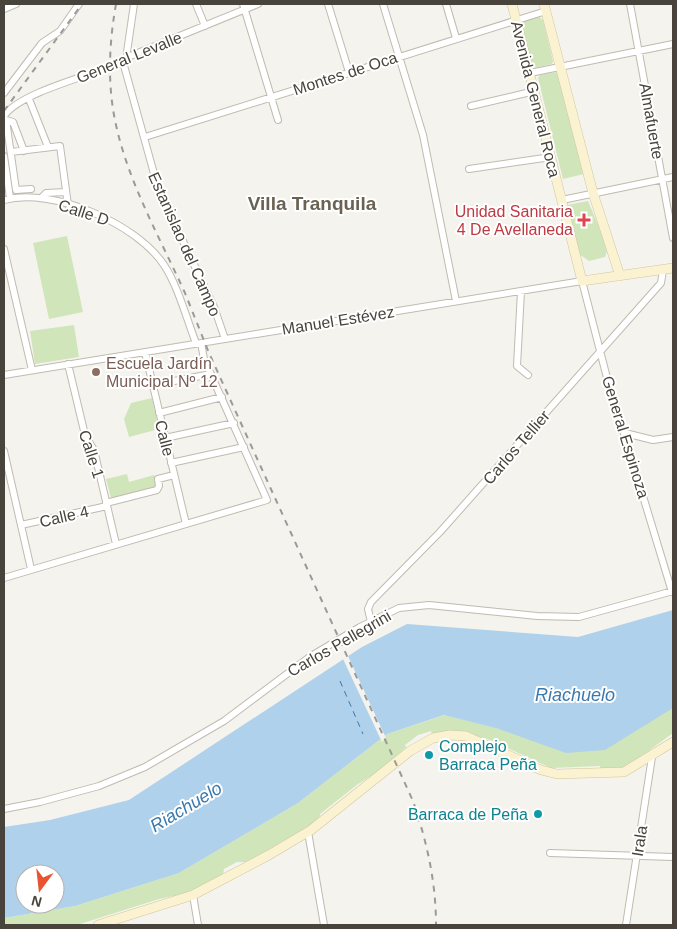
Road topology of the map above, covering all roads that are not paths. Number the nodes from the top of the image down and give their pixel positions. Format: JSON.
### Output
{"nodes":[{"id":1,"x":16,"y":4,"type":"edge"},
{"id":2,"x":79,"y":4,"type":"edge"},
{"id":3,"x":134,"y":4,"type":"edge"},
{"id":4,"x":196,"y":4,"type":"edge"},
{"id":5,"x":258,"y":4,"type":"edge"},
{"id":6,"x":328,"y":4,"type":"edge"},
{"id":7,"x":383,"y":4,"type":"edge"},
{"id":8,"x":446,"y":4,"type":"edge"},
{"id":9,"x":512,"y":4,"type":"edge"},
{"id":10,"x":630,"y":4,"type":"edge"},
{"id":11,"x":244,"y":6,"type":"edge"},
{"id":12,"x":545,"y":7,"type":"edge"},
{"id":13,"x":4,"y":9,"type":"edge"},
{"id":14,"x":516,"y":20,"type":"junction"},
{"id":15,"x":205,"y":26,"type":"junction"},
{"id":16,"x":456,"y":38,"type":"junction"},
{"id":17,"x":673,"y":44,"type":"edge"},
{"id":18,"x":639,"y":52,"type":"junction"},
{"id":19,"x":400,"y":56,"type":"junction"},
{"id":20,"x":126,"y":59,"type":"junction"},
{"id":21,"x":560,"y":66,"type":"junction"},
{"id":22,"x":350,"y":72,"type":"junction"},
{"id":23,"x":530,"y":73,"type":"junction"},
{"id":24,"x":535,"y":91,"type":"junction"},
{"id":25,"x":4,"y":93,"type":"edge"},
{"id":26,"x":271,"y":97,"type":"junction"},
{"id":27,"x":29,"y":98,"type":"junction"},
{"id":28,"x":472,"y":106,"type":"dead end"},
{"id":29,"x":5,"y":118,"type":"edge"},
{"id":30,"x":278,"y":120,"type":"dead end"},
{"id":31,"x":145,"y":137,"type":"junction"},
{"id":32,"x":48,"y":147,"type":"junction"},
{"id":33,"x":24,"y":151,"type":"junction"},
{"id":34,"x":11,"y":152,"type":"junction"},
{"id":35,"x":4,"y":156,"type":"edge"},
{"id":36,"x":551,"y":157,"type":"junction"},
{"id":37,"x":469,"y":169,"type":"dead end"},
{"id":38,"x":673,"y":177,"type":"edge"},
{"id":39,"x":662,"y":179,"type":"junction"},
{"id":40,"x":31,"y":189,"type":"dead end"},
{"id":41,"x":66,"y":192,"type":"junction"},
{"id":42,"x":592,"y":193,"type":"junction"},
{"id":43,"x":41,"y":198,"type":"junction"},
{"id":44,"x":7,"y":199,"type":"edge"},
{"id":45,"x":562,"y":200,"type":"junction"},
{"id":46,"x":68,"y":205,"type":"junction"},
{"id":47,"x":673,"y":238,"type":"edge"},
{"id":48,"x":4,"y":249,"type":"edge"},
{"id":49,"x":673,"y":268,"type":"edge"},
{"id":50,"x":663,"y":270,"type":"junction"},
{"id":51,"x":620,"y":276,"type":"junction"},
{"id":52,"x":582,"y":281,"type":"junction"},
{"id":53,"x":521,"y":291,"type":"junction"},
{"id":54,"x":456,"y":301,"type":"junction"},
{"id":55,"x":225,"y":339,"type":"junction"},
{"id":56,"x":198,"y":343,"type":"junction"},
{"id":57,"x":600,"y":351,"type":"junction"},
{"id":58,"x":145,"y":352,"type":"junction"},
{"id":59,"x":68,"y":364,"type":"junction"},
{"id":60,"x":32,"y":370,"type":"junction"},
{"id":61,"x":211,"y":374,"type":"junction"},
{"id":62,"x":4,"y":376,"type":"edge"},
{"id":63,"x":528,"y":376,"type":"dead end"},
{"id":64,"x":169,"y":382,"type":"dead end"},
{"id":65,"x":222,"y":397,"type":"junction"},
{"id":66,"x":159,"y":412,"type":"junction"},
{"id":67,"x":234,"y":423,"type":"junction"},
{"id":68,"x":625,"y":433,"type":"junction"},
{"id":69,"x":673,"y":437,"type":"edge"},
{"id":70,"x":165,"y":438,"type":"junction"},
{"id":71,"x":244,"y":447,"type":"junction"},
{"id":72,"x":4,"y":452,"type":"edge"},
{"id":73,"x":171,"y":463,"type":"junction"},
{"id":74,"x":174,"y":475,"type":"junction"},
{"id":75,"x":107,"y":504,"type":"junction"},
{"id":76,"x":186,"y":524,"type":"junction"},
{"id":77,"x":21,"y":526,"type":"junction"},
{"id":78,"x":116,"y":544,"type":"junction"},
{"id":79,"x":31,"y":569,"type":"junction"},
{"id":80,"x":4,"y":578,"type":"edge"},
{"id":81,"x":673,"y":591,"type":"edge"},
{"id":82,"x":371,"y":622,"type":"junction"},
{"id":83,"x":673,"y":742,"type":"edge"},
{"id":84,"x":652,"y":757,"type":"junction"},
{"id":85,"x":4,"y":809,"type":"edge"},
{"id":86,"x":308,"y":832,"type":"junction"},
{"id":87,"x":550,"y":853,"type":"dead end"},
{"id":88,"x":636,"y":856,"type":"junction"},
{"id":89,"x":673,"y":857,"type":"edge"},
{"id":90,"x":193,"y":895,"type":"junction"},
{"id":91,"x":98,"y":925,"type":"edge"},
{"id":92,"x":198,"y":925,"type":"edge"},
{"id":93,"x":324,"y":925,"type":"edge"},
{"id":94,"x":626,"y":925,"type":"edge"}],
"edges":[{"from":1,"to":13,"type":"street"},
{"from":2,"to":25,"type":"street"},
{"from":3,"to":20,"type":"street","name":"Estanislao del Campo"},
{"from":4,"to":15,"type":"street"},
{"from":5,"to":11,"type":"street","name":"General Levalle"},
{"from":6,"to":22,"type":"street"},
{"from":7,"to":19,"type":"street"},
{"from":8,"to":16,"type":"street"},
{"from":9,"to":14,"type":"main road","name":"Avenida General Roca"},
{"from":10,"to":18,"type":"street","name":"Almafuerte"},
{"from":11,"to":15,"type":"street","name":"General Levalle"},
{"from":11,"to":26,"type":"street"},
{"from":12,"to":14,"type":"street","name":"Montes de Oca"},
{"from":12,"to":21,"type":"main road","name":"Avenida General Roca"},
{"from":14,"to":16,"type":"street","name":"Montes de Oca"},
{"from":14,"to":23,"type":"main road","name":"Avenida General Roca"},
{"from":15,"to":20,"type":"street","name":"General Levalle"},
{"from":16,"to":19,"type":"street","name":"Montes de Oca"},
{"from":17,"to":18,"type":"street"},
{"from":18,"to":21,"type":"street"},
{"from":18,"to":39,"type":"street","name":"Almafuerte"},
{"from":19,"to":22,"type":"street","name":"Montes de Oca"},
{"from":19,"to":54,"type":"street"},
{"from":20,"to":27,"type":"street","name":"General Levalle"},
{"from":20,"to":31,"type":"street","name":"Estanislao del Campo"},
{"from":21,"to":23,"type":"street"},
{"from":21,"to":42,"type":"main road","name":"Avenida General Roca"},
{"from":22,"to":26,"type":"street","name":"Montes de Oca"},
{"from":23,"to":24,"type":"main road","name":"Avenida General Roca"},
{"from":24,"to":28,"type":"street"},
{"from":24,"to":36,"type":"main road","name":"Avenida General Roca"},
{"from":26,"to":30,"type":"street"},
{"from":26,"to":31,"type":"street","name":"Montes de Oca"},
{"from":27,"to":29,"type":"street","name":"General Levalle"},
{"from":27,"to":32,"type":"street"},
{"from":29,"to":33,"type":"street"},
{"from":29,"to":34,"type":"street"},
{"from":31,"to":55,"type":"street","name":"Estanislao del Campo"},
{"from":32,"to":33,"type":"street"},
{"from":32,"to":41,"type":"street"},
{"from":33,"to":34,"type":"street"},
{"from":34,"to":40,"type":"street"},
{"from":35,"to":44,"type":"street"},
{"from":36,"to":37,"type":"street"},
{"from":36,"to":45,"type":"main road","name":"Avenida General Roca"},
{"from":38,"to":39,"type":"street"},
{"from":39,"to":42,"type":"street"},
{"from":39,"to":47,"type":"street","name":"Almafuerte"},
{"from":41,"to":43,"type":"street"},
{"from":41,"to":46,"type":"street"},
{"from":42,"to":45,"type":"street"},
{"from":42,"to":51,"type":"main road","name":"Avenida General Roca"},
{"from":43,"to":44,"type":"street","name":"Calle D"},
{"from":43,"to":46,"type":"street","name":"Calle D"},
{"from":45,"to":52,"type":"main road","name":"Avenida General Roca"},
{"from":46,"to":56,"type":"street","name":"Calle D"},
{"from":48,"to":60,"type":"street"},
{"from":49,"to":50,"type":"main road","name":"Manuel Estévez"},
{"from":50,"to":51,"type":"main road","name":"Manuel Estévez"},
{"from":50,"to":57,"type":"street","name":"Carlos Tellier"},
{"from":51,"to":52,"type":"main road","name":"Manuel Estévez"},
{"from":52,"to":53,"type":"street","name":"Manuel Estévez"},
{"from":52,"to":57,"type":"street","name":"General Espinoza"},
{"from":53,"to":54,"type":"street","name":"Manuel Estévez"},
{"from":53,"to":63,"type":"street"},
{"from":54,"to":55,"type":"street","name":"Manuel Estévez"},
{"from":55,"to":56,"type":"street","name":"Manuel Estévez"},
{"from":56,"to":58,"type":"street","name":"Manuel Estévez"},
{"from":56,"to":61,"type":"street","name":"Calle D"},
{"from":57,"to":68,"type":"street","name":"General Espinoza"},
{"from":57,"to":82,"type":"street","name":"Carlos Tellier"},
{"from":58,"to":59,"type":"street","name":"Manuel Estévez"},
{"from":58,"to":66,"type":"street","name":"Calle"},
{"from":59,"to":60,"type":"street","name":"Manuel Estévez"},
{"from":59,"to":75,"type":"street","name":"Calle 1"},
{"from":60,"to":62,"type":"street","name":"Manuel Estévez"},
{"from":61,"to":64,"type":"street"},
{"from":61,"to":65,"type":"street","name":"Calle D"},
{"from":65,"to":66,"type":"street"},
{"from":65,"to":67,"type":"street","name":"Calle D"},
{"from":66,"to":70,"type":"street","name":"Calle"},
{"from":67,"to":70,"type":"street"},
{"from":67,"to":71,"type":"street","name":"Calle D"},
{"from":68,"to":69,"type":"street"},
{"from":68,"to":81,"type":"street","name":"General Espinoza"},
{"from":70,"to":73,"type":"street","name":"Calle"},
{"from":71,"to":73,"type":"street"},
{"from":71,"to":76,"type":"street","name":"Calle D"},
{"from":72,"to":77,"type":"street"},
{"from":73,"to":74,"type":"street","name":"Calle"},
{"from":74,"to":75,"type":"street","name":"Calle 4"},
{"from":74,"to":76,"type":"street","name":"Calle"},
{"from":75,"to":77,"type":"street","name":"Calle 4"},
{"from":75,"to":78,"type":"street","name":"Calle 1"},
{"from":76,"to":78,"type":"street"},
{"from":77,"to":79,"type":"street"},
{"from":78,"to":79,"type":"street"},
{"from":79,"to":80,"type":"street"},
{"from":81,"to":82,"type":"street","name":"Carlos Pellegrini"},
{"from":82,"to":85,"type":"street","name":"Carlos Pellegrini"},
{"from":83,"to":84,"type":"main road"},
{"from":84,"to":86,"type":"main road"},
{"from":84,"to":88,"type":"street","name":"Irala"},
{"from":86,"to":90,"type":"main road"},
{"from":86,"to":93,"type":"street"},
{"from":87,"to":88,"type":"street"},
{"from":88,"to":89,"type":"street"},
{"from":88,"to":94,"type":"street","name":"Irala"},
{"from":90,"to":91,"type":"main road"},
{"from":90,"to":92,"type":"street"}]}
